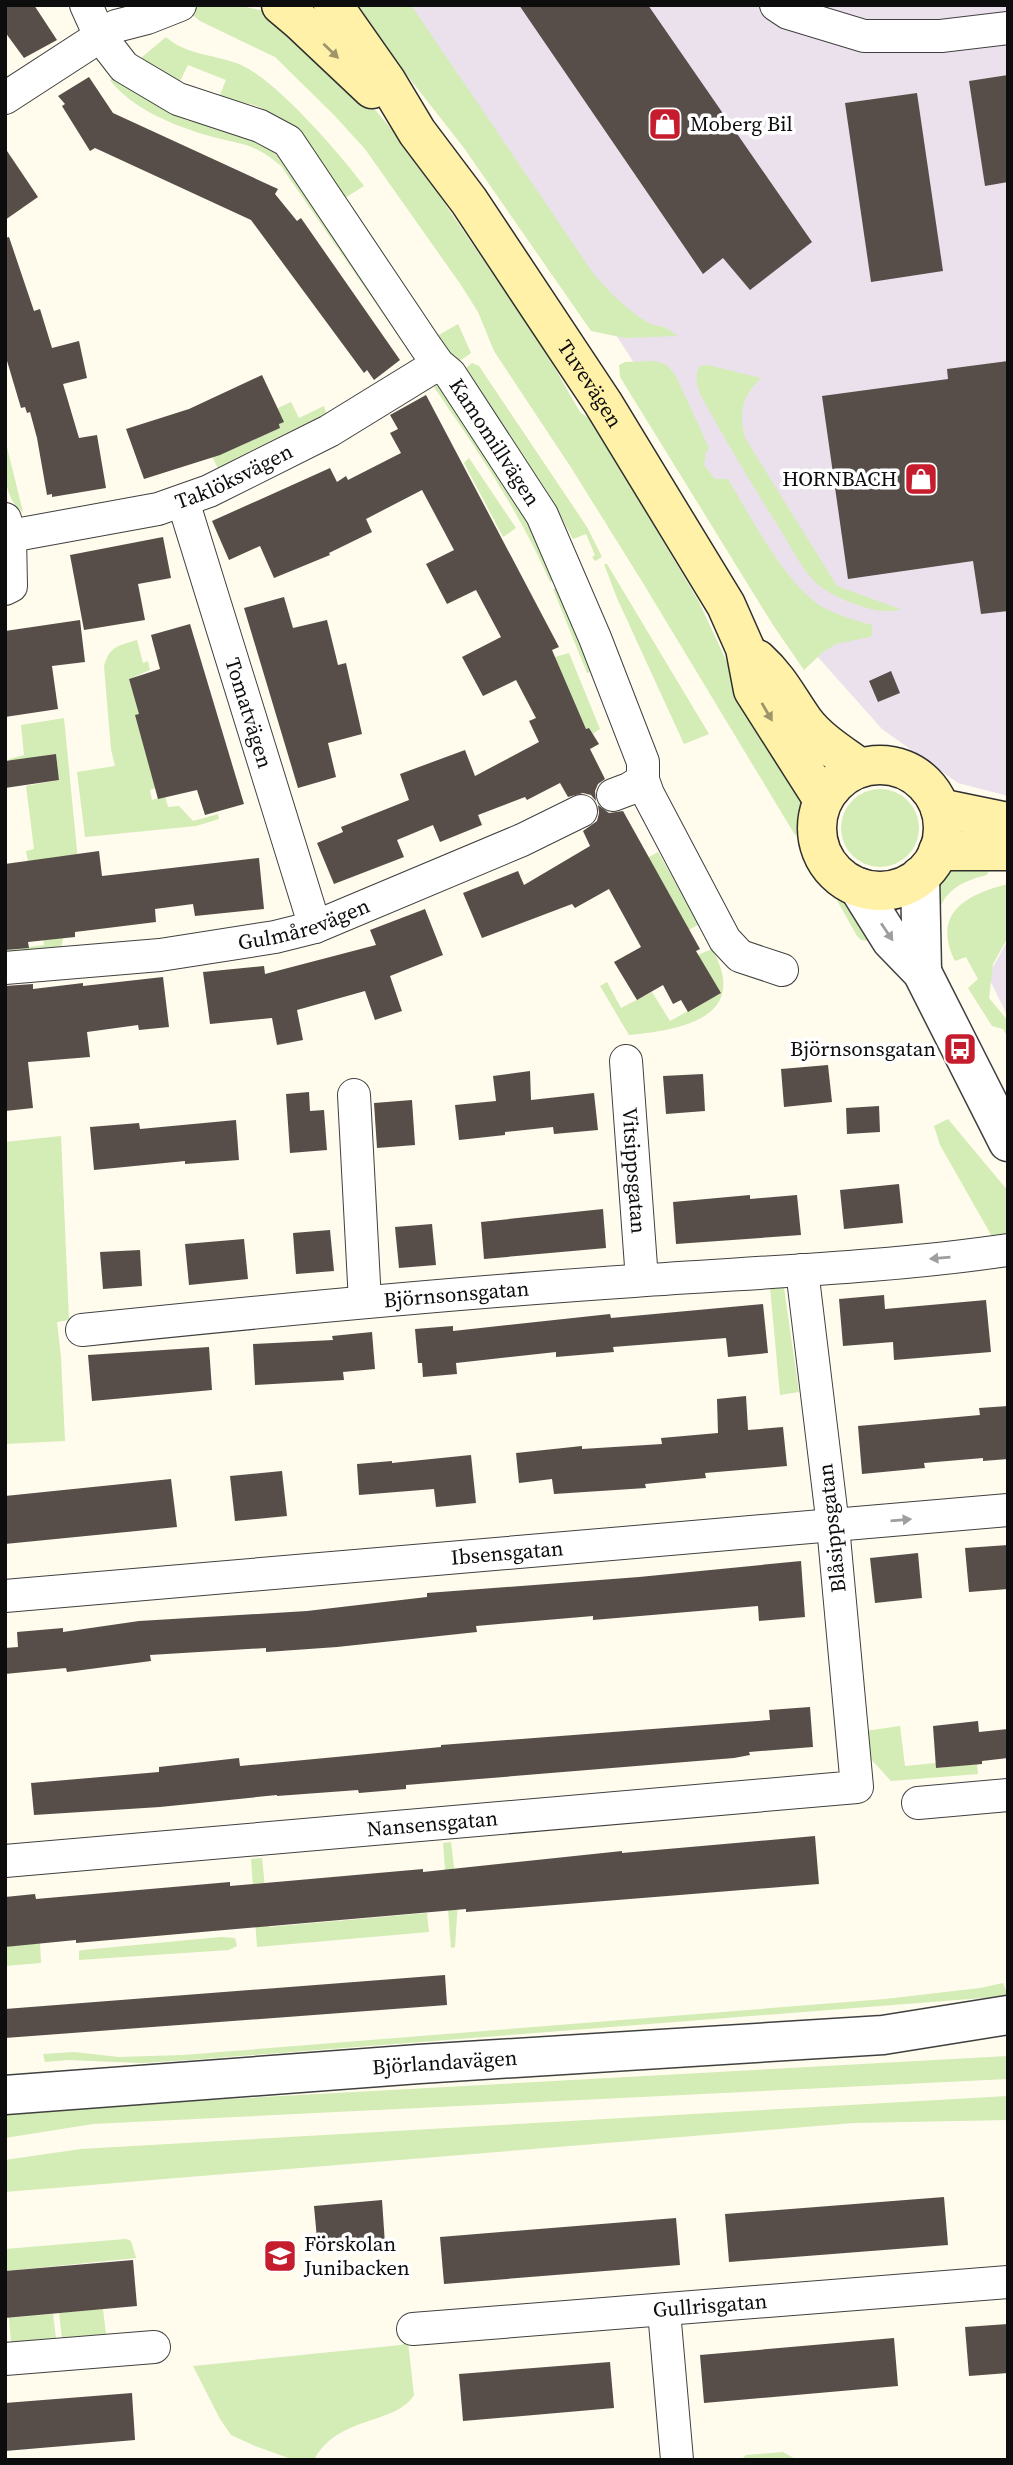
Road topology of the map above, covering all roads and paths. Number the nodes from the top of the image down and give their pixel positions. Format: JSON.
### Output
{"nodes":[{"id":1,"x":86,"y":5,"type":"edge"},
{"id":2,"x":180,"y":5,"type":"edge"},
{"id":3,"x":281,"y":5,"type":"edge"},
{"id":4,"x":333,"y":5,"type":"edge"},
{"id":5,"x":776,"y":5,"type":"edge"},
{"id":6,"x":117,"y":22,"type":"edge"},
{"id":7,"x":1008,"y":28,"type":"edge"},
{"id":8,"x":5,"y":98,"type":"edge"},
{"id":9,"x":417,"y":132,"type":"junction"},
{"id":10,"x":438,"y":364,"type":"junction"},
{"id":11,"x":183,"y":500,"type":"junction"},
{"id":12,"x":7,"y":527,"type":"edge"},
{"id":13,"x":8,"y":588,"type":"edge"},
{"id":14,"x":745,"y":648,"type":"junction"},
{"id":15,"x":860,"y":768,"type":"junction"},
{"id":16,"x":643,"y":780,"type":"junction"},
{"id":17,"x":613,"y":794,"type":"dead end"},
{"id":18,"x":823,"y":800,"type":"junction"},
{"id":19,"x":940,"y":808,"type":"junction"},
{"id":20,"x":581,"y":811,"type":"dead end"},
{"id":21,"x":1008,"y":822,"type":"edge"},
{"id":22,"x":1008,"y":851,"type":"edge"},
{"id":23,"x":929,"y":864,"type":"junction"},
{"id":24,"x":858,"y":887,"type":"junction"},
{"id":25,"x":315,"y":927,"type":"junction"},
{"id":26,"x":5,"y":968,"type":"edge"},
{"id":27,"x":782,"y":970,"type":"dead end"},
{"id":28,"x":922,"y":972,"type":"junction"},
{"id":29,"x":626,"y":1061,"type":"dead end"},
{"id":30,"x":354,"y":1095,"type":"dead end"},
{"id":31,"x":1008,"y":1142,"type":"edge"},
{"id":32,"x":1008,"y":1250,"type":"edge"},
{"id":33,"x":802,"y":1270,"type":"junction"},
{"id":34,"x":642,"y":1280,"type":"junction"},
{"id":35,"x":365,"y":1302,"type":"junction"},
{"id":36,"x":82,"y":1330,"type":"dead end"},
{"id":37,"x":1008,"y":1510,"type":"edge"},
{"id":38,"x":833,"y":1526,"type":"junction"},
{"id":39,"x":5,"y":1596,"type":"edge"},
{"id":40,"x":858,"y":1787,"type":"joint"},
{"id":41,"x":1008,"y":1795,"type":"edge"},
{"id":42,"x":918,"y":1804,"type":"dead end"},
{"id":43,"x":5,"y":1861,"type":"edge"},
{"id":44,"x":1008,"y":2015,"type":"edge"},
{"id":45,"x":883,"y":2035,"type":"junction"},
{"id":46,"x":1008,"y":2041,"type":"edge"},
{"id":47,"x":5,"y":2095,"type":"edge"},
{"id":48,"x":1008,"y":2282,"type":"edge"},
{"id":49,"x":664,"y":2311,"type":"junction"},
{"id":50,"x":413,"y":2329,"type":"dead end"},
{"id":51,"x":153,"y":2347,"type":"dead end"},
{"id":52,"x":5,"y":2359,"type":"edge"},
{"id":53,"x":677,"y":2460,"type":"edge"}],
"edges":[{"from":1,"to":6,"type":"street","name":"Kamomillvägen"},
{"from":2,"to":6,"type":"street"},
{"from":3,"to":9,"type":"main road","name":"Tuvevägen","one_way":true},
{"from":4,"to":9,"type":"main road","name":"Tuvevägen"},
{"from":5,"to":7,"type":"street"},
{"from":6,"to":8,"type":"street"},
{"from":6,"to":10,"type":"street","name":"Kamomillvägen"},
{"from":9,"to":14,"type":"main road","name":"Tuvevägen"},
{"from":10,"to":11,"type":"street","name":"Taklöksvägen"},
{"from":10,"to":16,"type":"street","name":"Kamomillvägen"},
{"from":11,"to":12,"type":"street","name":"Taklöksvägen"},
{"from":11,"to":25,"type":"street","name":"Tomatvägen"},
{"from":12,"to":13,"type":"street"},
{"from":14,"to":15,"type":"main road","name":"Tuvevägen"},
{"from":14,"to":18,"type":"main road","name":"Tuvevägen","one_way":true},
{"from":15,"to":18,"type":"main road"},
{"from":15,"to":19,"type":"main road"},
{"from":16,"to":17,"type":"street"},
{"from":16,"to":27,"type":"street","name":"Kamomillvägen"},
{"from":18,"to":24,"type":"main road"},
{"from":19,"to":21,"type":"main road"},
{"from":19,"to":23,"type":"main road"},
{"from":20,"to":25,"type":"street","name":"Gulmårevägen"},
{"from":22,"to":23,"type":"main road"},
{"from":23,"to":24,"type":"main road"},
{"from":23,"to":28,"type":"street"},
{"from":24,"to":28,"type":"street","one_way":true},
{"from":25,"to":26,"type":"street","name":"Gulmårevägen"},
{"from":28,"to":31,"type":"street"},
{"from":29,"to":34,"type":"street","name":"Vitsippsgatan"},
{"from":30,"to":35,"type":"street","name":"Björnsonsgatan"},
{"from":32,"to":33,"type":"street","name":"Björnsonsgatan","one_way":true},
{"from":33,"to":34,"type":"street","name":"Björnsonsgatan"},
{"from":33,"to":38,"type":"street","name":"Blåsippsgatan"},
{"from":34,"to":35,"type":"street","name":"Björnsonsgatan"},
{"from":35,"to":36,"type":"street","name":"Björnsonsgatan"},
{"from":38,"to":37,"type":"street","name":"Ibsensgatan","one_way":true},
{"from":38,"to":39,"type":"street","name":"Ibsensgatan"},
{"from":38,"to":40,"type":"street","name":"Blåsippsgatan"},
{"from":40,"to":43,"type":"street","name":"Nansensgatan"},
{"from":41,"to":42,"type":"street"},
{"from":44,"to":45,"type":"street","name":"Björlandavägen"},
{"from":45,"to":46,"type":"street","name":"Björlandavägen"},
{"from":45,"to":47,"type":"street","name":"Björlandavägen"},
{"from":48,"to":49,"type":"street","name":"Gullrisgatan"},
{"from":49,"to":50,"type":"street","name":"Gullrisgatan"},
{"from":49,"to":53,"type":"street"},
{"from":51,"to":52,"type":"street"}]}
